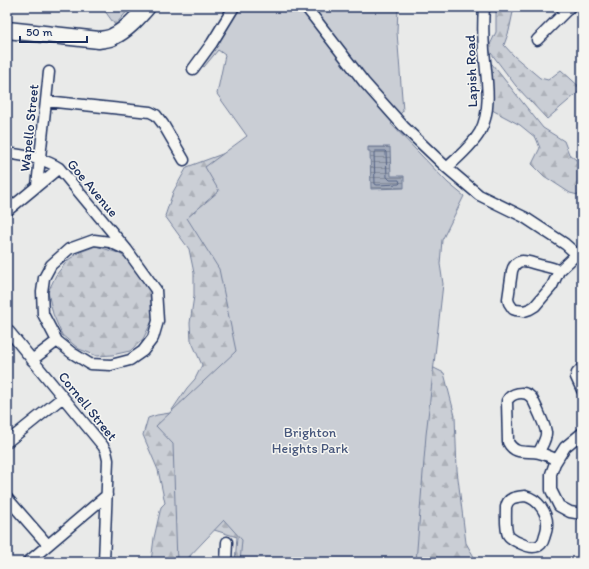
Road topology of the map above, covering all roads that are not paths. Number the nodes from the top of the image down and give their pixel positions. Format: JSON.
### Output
{"nodes":[{"id":1,"x":148,"y":7,"type":"edge"},
{"id":2,"x":234,"y":7,"type":"edge"},
{"id":3,"x":306,"y":7,"type":"edge"},
{"id":4,"x":484,"y":7,"type":"edge"},
{"id":5,"x":570,"y":7,"type":"edge"},
{"id":6,"x":7,"y":30,"type":"edge"},
{"id":7,"x":537,"y":40,"type":"dead end"},
{"id":8,"x":193,"y":68,"type":"dead end"},
{"id":9,"x":49,"y":72,"type":"dead end"},
{"id":10,"x":46,"y":101,"type":"junction"},
{"id":11,"x":7,"y":153,"type":"edge"},
{"id":12,"x":40,"y":159,"type":"junction"},
{"id":13,"x":184,"y":160,"type":"dead end"},
{"id":14,"x":59,"y":168,"type":"junction"},
{"id":15,"x":447,"y":168,"type":"junction"},
{"id":16,"x":37,"y":186,"type":"junction"},
{"id":17,"x":7,"y":211,"type":"edge"},
{"id":18,"x":127,"y":250,"type":"junction"},
{"id":19,"x":579,"y":256,"type":"edge"},
{"id":20,"x":559,"y":271,"type":"junction"},
{"id":21,"x":7,"y":330,"type":"edge"},
{"id":22,"x":57,"y":341,"type":"junction"},
{"id":23,"x":32,"y":360,"type":"junction"},
{"id":24,"x":582,"y":368,"type":"edge"},
{"id":25,"x":582,"y":390,"type":"edge"},
{"id":26,"x":63,"y":397,"type":"junction"},
{"id":27,"x":582,"y":433,"type":"edge"},
{"id":28,"x":7,"y":442,"type":"edge"},
{"id":29,"x":539,"y":452,"type":"junction"},
{"id":30,"x":557,"y":460,"type":"junction"},
{"id":31,"x":107,"y":495,"type":"junction"},
{"id":32,"x":7,"y":498,"type":"edge"},
{"id":33,"x":559,"y":506,"type":"junction"},
{"id":34,"x":582,"y":514,"type":"edge"},
{"id":35,"x":546,"y":516,"type":"junction"},
{"id":36,"x":227,"y":542,"type":"dead end"},
{"id":37,"x":48,"y":545,"type":"junction"},
{"id":38,"x":28,"y":562,"type":"edge"},
{"id":39,"x":104,"y":562,"type":"edge"},
{"id":40,"x":226,"y":562,"type":"edge"}],
"edges":[{"from":1,"to":6,"type":"main road"},
{"from":2,"to":8,"type":"street"},
{"from":3,"to":15,"type":"street"},
{"from":4,"to":15,"type":"street","name":"Lapish Road"},
{"from":5,"to":7,"type":"street"},
{"from":9,"to":10,"type":"street","name":"Wapello Street"},
{"from":10,"to":12,"type":"street","name":"Wapello Street"},
{"from":10,"to":13,"type":"street"},
{"from":11,"to":12,"type":"street","name":"Goe Avenue"},
{"from":12,"to":14,"type":"street","name":"Goe Avenue"},
{"from":12,"to":16,"type":"street","name":"Wapello Street"},
{"from":14,"to":16,"type":"street","name":"Wapello Street"},
{"from":14,"to":18,"type":"street","name":"Goe Avenue"},
{"from":15,"to":19,"type":"street"},
{"from":16,"to":17,"type":"street","name":"Wapello Street"},
{"from":18,"to":22,"type":"street"},
{"from":18,"to":22,"type":"street"},
{"from":19,"to":20,"type":"street"},
{"from":20,"to":20,"type":"street"},
{"from":21,"to":23,"type":"street","name":"Cornell Street"},
{"from":22,"to":23,"type":"street"},
{"from":23,"to":26,"type":"street","name":"Cornell Street"},
{"from":24,"to":25,"type":"street"},
{"from":26,"to":28,"type":"street"},
{"from":26,"to":31,"type":"street","name":"Cornell Street"},
{"from":27,"to":30,"type":"street"},
{"from":29,"to":29,"type":"street"},
{"from":29,"to":30,"type":"street"},
{"from":30,"to":33,"type":"street"},
{"from":31,"to":37,"type":"street"},
{"from":31,"to":39,"type":"street","name":"Cornell Street"},
{"from":32,"to":37,"type":"street"},
{"from":33,"to":34,"type":"street"},
{"from":33,"to":35,"type":"street"},
{"from":35,"to":35,"type":"street"},
{"from":36,"to":40,"type":"street"},
{"from":37,"to":38,"type":"street"}]}
